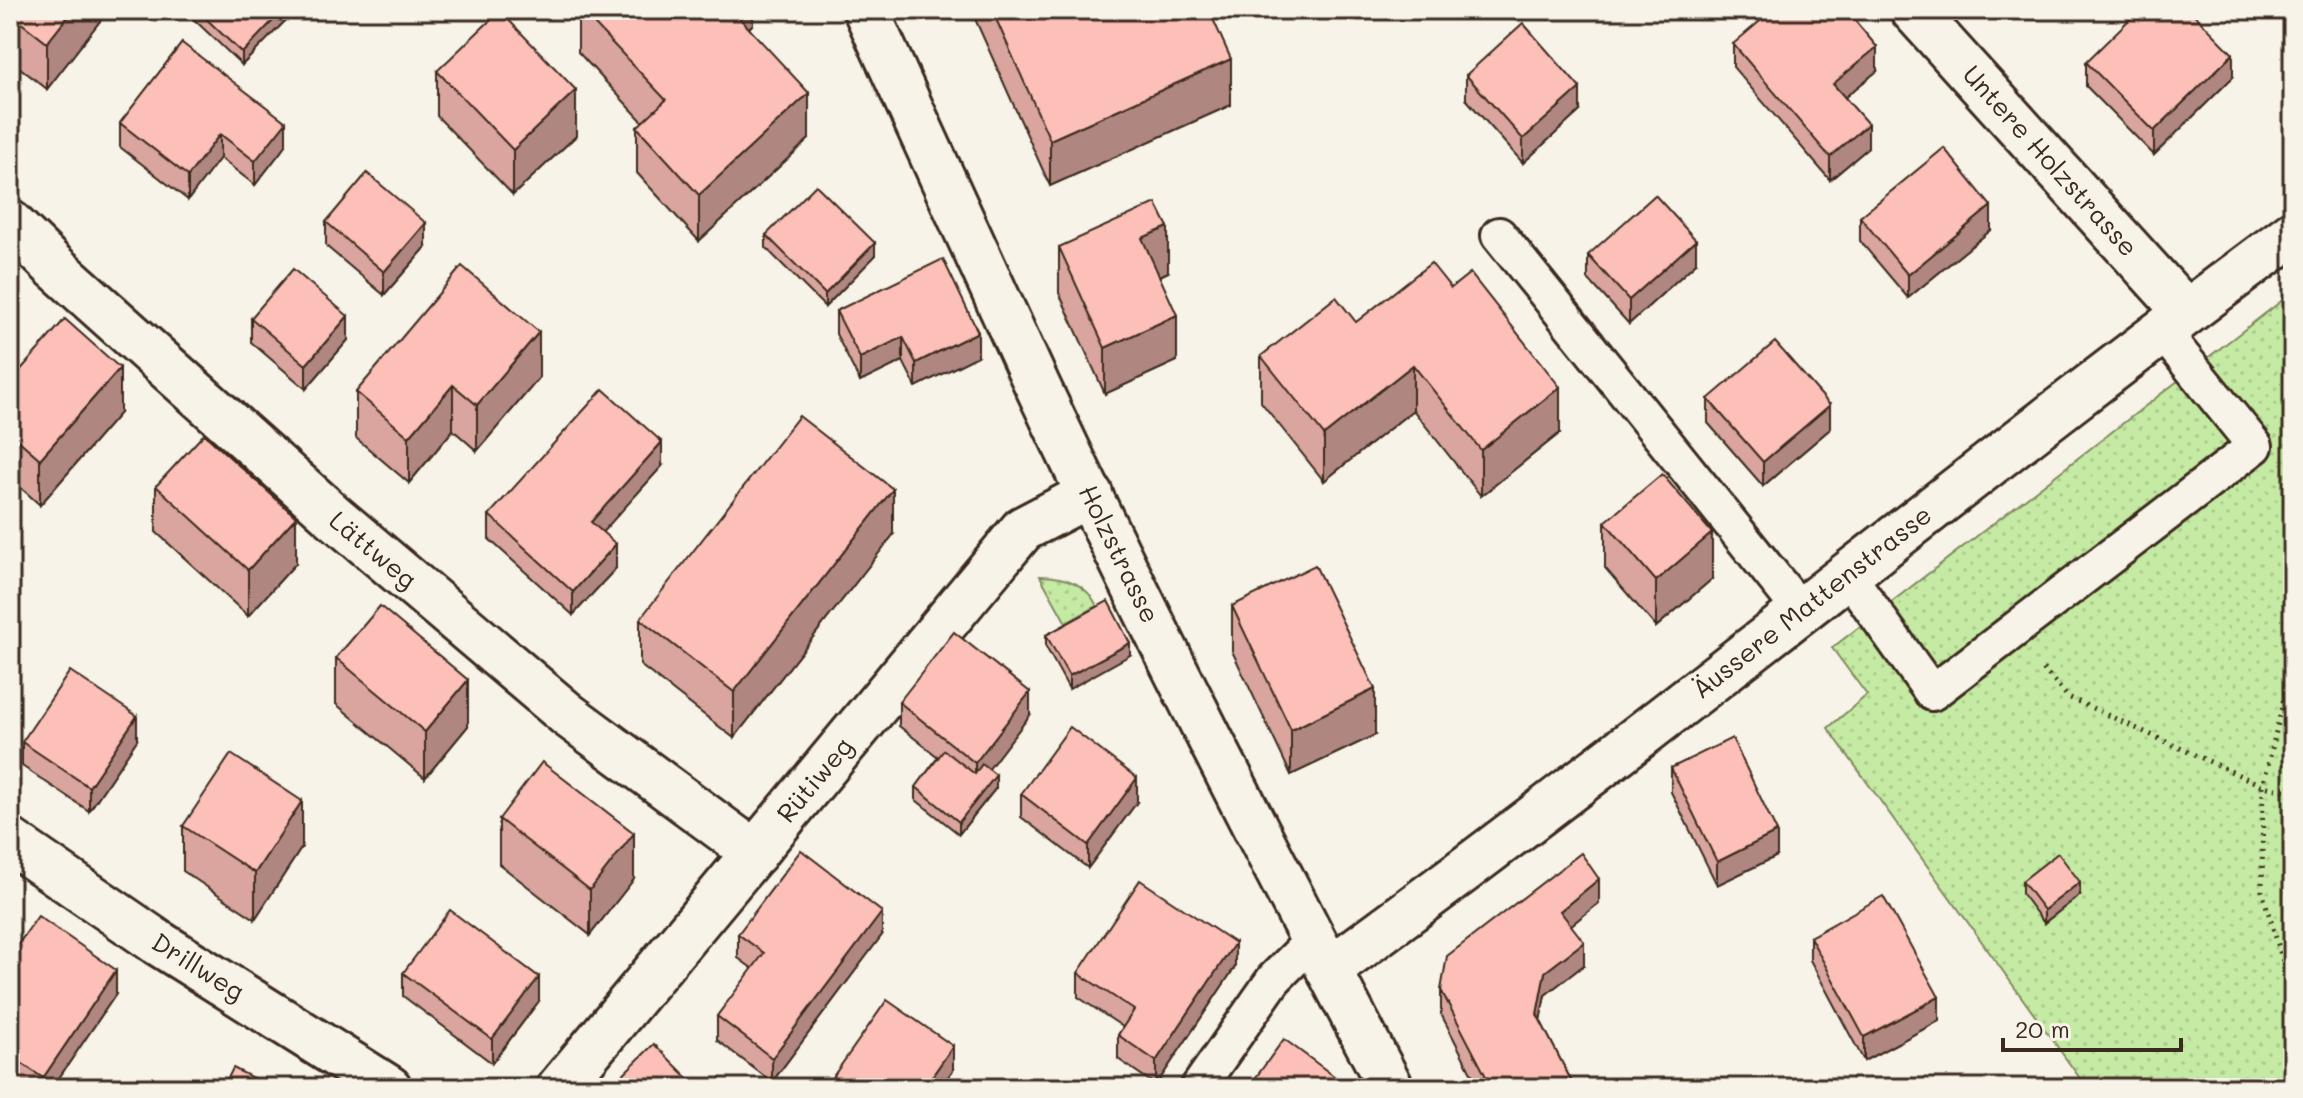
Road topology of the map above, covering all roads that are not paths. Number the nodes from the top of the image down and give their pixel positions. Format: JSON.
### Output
{"nodes":[{"id":1,"x":866,"y":10,"type":"edge"},
{"id":2,"x":1913,"y":10,"type":"edge"},
{"id":3,"x":10,"y":223,"type":"edge"},
{"id":4,"x":1499,"y":235,"type":"dead end"},
{"id":5,"x":2288,"y":247,"type":"edge"},
{"id":6,"x":2174,"y":321,"type":"junction"},
{"id":7,"x":1090,"y":494,"type":"junction"},
{"id":8,"x":1848,"y":575,"type":"junction"},
{"id":9,"x":1801,"y":611,"type":"junction"},
{"id":10,"x":10,"y":841,"type":"edge"},
{"id":11,"x":755,"y":853,"type":"junction"},
{"id":12,"x":1321,"y":955,"type":"junction"},
{"id":13,"x":389,"y":1088,"type":"edge"},
{"id":14,"x":559,"y":1088,"type":"edge"},
{"id":15,"x":1198,"y":1088,"type":"edge"},
{"id":16,"x":1391,"y":1088,"type":"edge"}],
"edges":[{"from":1,"to":7,"type":"street","name":"Holzstrasse"},
{"from":2,"to":6,"type":"street","name":"Untere Holzstrasse"},
{"from":3,"to":11,"type":"street","name":"Lättweg"},
{"from":4,"to":9,"type":"lane"},
{"from":5,"to":6,"type":"street","name":"Äussere Mattenstrasse"},
{"from":6,"to":8,"type":"street","name":"Äussere Mattenstrasse"},
{"from":6,"to":8,"type":"lane"},
{"from":7,"to":11,"type":"street","name":"Rütiweg"},
{"from":7,"to":12,"type":"street","name":"Holzstrasse"},
{"from":8,"to":9,"type":"street","name":"Äussere Mattenstrasse"},
{"from":9,"to":12,"type":"street","name":"Äussere Mattenstrasse"},
{"from":10,"to":13,"type":"street","name":"Drillweg"},
{"from":11,"to":14,"type":"street","name":"Rütiweg"},
{"from":12,"to":15,"type":"lane"},
{"from":12,"to":16,"type":"street","name":"Holzstrasse"}]}
